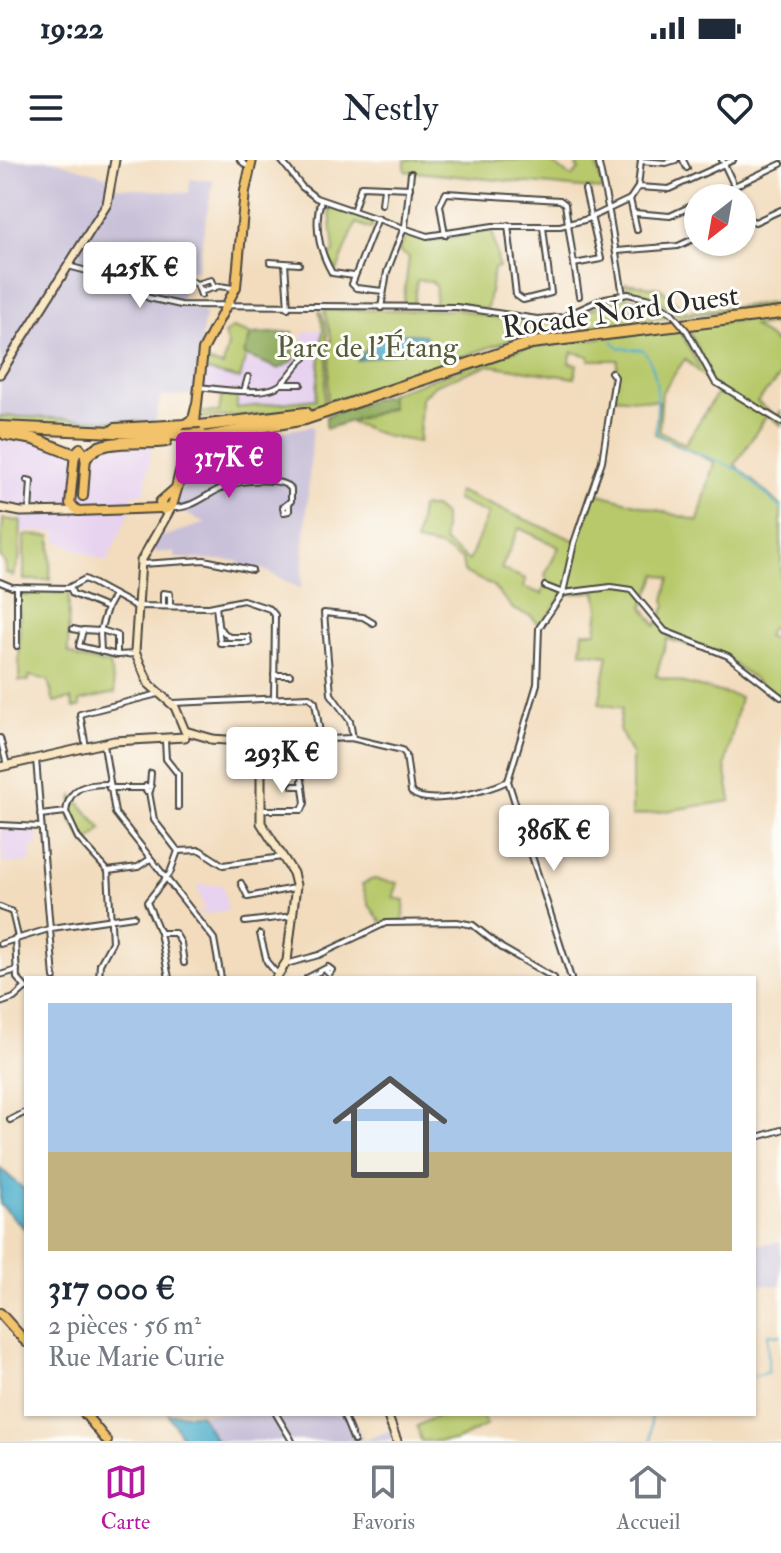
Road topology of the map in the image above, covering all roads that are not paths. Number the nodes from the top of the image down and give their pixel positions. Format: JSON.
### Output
{"nodes":[{"id":1,"x":115,"y":160,"type":"edge"},
{"id":2,"x":240,"y":160,"type":"edge"},
{"id":3,"x":281,"y":160,"type":"edge"},
{"id":4,"x":599,"y":160,"type":"edge"},
{"id":5,"x":641,"y":160,"type":"edge"},
{"id":6,"x":676,"y":160,"type":"edge"},
{"id":7,"x":683,"y":160,"type":"edge"},
{"id":8,"x":733,"y":160,"type":"edge"},
{"id":9,"x":669,"y":163,"type":"junction"},
{"id":10,"x":724,"y":163,"type":"edge"},
{"id":11,"x":251,"y":164,"type":"edge"},
{"id":12,"x":291,"y":164,"type":"edge"},
{"id":13,"x":781,"y":164,"type":"edge"},
{"id":14,"x":687,"y":168,"type":"dead end"},
{"id":15,"x":672,"y":170,"type":"dead end"},
{"id":16,"x":411,"y":173,"type":"dead end"},
{"id":17,"x":733,"y":184,"type":"edge"},
{"id":18,"x":738,"y":184,"type":"edge"},
{"id":19,"x":639,"y":186,"type":"junction"},
{"id":20,"x":384,"y":188,"type":"junction"},
{"id":21,"x":410,"y":188,"type":"junction"},
{"id":22,"x":585,"y":190,"type":"dead end"},
{"id":23,"x":630,"y":199,"type":"junction"},
{"id":24,"x":321,"y":200,"type":"junction"},
{"id":25,"x":382,"y":204,"type":"dead end"},
{"id":26,"x":354,"y":208,"type":"junction"},
{"id":27,"x":609,"y":209,"type":"junction"},
{"id":28,"x":684,"y":210,"type":"edge"},
{"id":29,"x":781,"y":210,"type":"edge"},
{"id":30,"x":634,"y":213,"type":"junction"},
{"id":31,"x":378,"y":218,"type":"junction"},
{"id":32,"x":593,"y":218,"type":"junction"},
{"id":33,"x":756,"y":222,"type":"edge"},
{"id":34,"x":508,"y":225,"type":"junction"},
{"id":35,"x":567,"y":225,"type":"junction"},
{"id":36,"x":543,"y":227,"type":"junction"},
{"id":37,"x":404,"y":228,"type":"junction"},
{"id":38,"x":637,"y":230,"type":"dead end"},
{"id":39,"x":445,"y":235,"type":"junction"},
{"id":40,"x":684,"y":243,"type":"edge"},
{"id":41,"x":617,"y":251,"type":"junction"},
{"id":42,"x":270,"y":262,"type":"dead end"},
{"id":43,"x":285,"y":263,"type":"junction"},
{"id":44,"x":299,"y":264,"type":"dead end"},
{"id":45,"x":574,"y":264,"type":"junction"},
{"id":46,"x":68,"y":266,"type":"junction"},
{"id":47,"x":354,"y":276,"type":"junction"},
{"id":48,"x":187,"y":279,"type":"dead end"},
{"id":49,"x":197,"y":284,"type":"junction"},
{"id":50,"x":214,"y":288,"type":"junction"},
{"id":51,"x":236,"y":288,"type":"junction"},
{"id":52,"x":383,"y":291,"type":"junction"},
{"id":53,"x":623,"y":295,"type":"junction"},
{"id":54,"x":579,"y":296,"type":"dead end"},
{"id":55,"x":226,"y":306,"type":"junction"},
{"id":56,"x":288,"y":308,"type":"junction"},
{"id":57,"x":381,"y":308,"type":"junction"},
{"id":58,"x":781,"y":311,"type":"edge"},
{"id":59,"x":305,"y":358,"type":"dead end"},
{"id":60,"x":611,"y":372,"type":"dead end"},
{"id":61,"x":0,"y":374,"type":"edge"},
{"id":62,"x":248,"y":377,"type":"dead end"},
{"id":63,"x":282,"y":384,"type":"junction"},
{"id":64,"x":301,"y":384,"type":"dead end"},
{"id":65,"x":197,"y":387,"type":"junction"},
{"id":66,"x":244,"y":391,"type":"junction"},
{"id":67,"x":317,"y":412,"type":"junction"},
{"id":68,"x":781,"y":422,"type":"edge"},
{"id":69,"x":191,"y":428,"type":"junction"},
{"id":70,"x":0,"y":430,"type":"edge"},
{"id":71,"x":80,"y":457,"type":"junction"},
{"id":72,"x":27,"y":480,"type":"dead end"},
{"id":73,"x":75,"y":505,"type":"junction"},
{"id":74,"x":167,"y":505,"type":"junction"},
{"id":75,"x":289,"y":506,"type":"dead end"},
{"id":76,"x":0,"y":508,"type":"edge"},
{"id":77,"x":29,"y":512,"type":"junction"},
{"id":78,"x":141,"y":564,"type":"junction"},
{"id":79,"x":252,"y":570,"type":"dead end"},
{"id":80,"x":0,"y":582,"type":"edge"},
{"id":81,"x":545,"y":586,"type":"dead end"},
{"id":82,"x":17,"y":587,"type":"junction"},
{"id":83,"x":70,"y":588,"type":"junction"},
{"id":84,"x":563,"y":593,"type":"junction"},
{"id":85,"x":114,"y":595,"type":"junction"},
{"id":86,"x":163,"y":606,"type":"junction"},
{"id":87,"x":170,"y":606,"type":"junction"},
{"id":88,"x":216,"y":606,"type":"junction"},
{"id":89,"x":138,"y":607,"type":"junction"},
{"id":90,"x":107,"y":608,"type":"junction"},
{"id":91,"x":373,"y":623,"type":"dead end"},
{"id":92,"x":219,"y":628,"type":"junction"},
{"id":93,"x":73,"y":629,"type":"dead end"},
{"id":94,"x":82,"y":631,"type":"junction"},
{"id":95,"x":100,"y":631,"type":"junction"},
{"id":96,"x":17,"y":646,"type":"dead end"},
{"id":97,"x":101,"y":652,"type":"junction"},
{"id":98,"x":136,"y":654,"type":"junction"},
{"id":99,"x":117,"y":655,"type":"junction"},
{"id":100,"x":274,"y":675,"type":"junction"},
{"id":101,"x":290,"y":675,"type":"dead end"},
{"id":102,"x":158,"y":694,"type":"junction"},
{"id":103,"x":781,"y":697,"type":"edge"},
{"id":104,"x":274,"y":698,"type":"junction"},
{"id":105,"x":171,"y":704,"type":"junction"},
{"id":106,"x":185,"y":734,"type":"junction"},
{"id":107,"x":0,"y":738,"type":"edge"},
{"id":108,"x":353,"y":738,"type":"junction"},
{"id":109,"x":321,"y":739,"type":"junction"},
{"id":110,"x":167,"y":740,"type":"junction"},
{"id":111,"x":104,"y":743,"type":"junction"},
{"id":112,"x":260,"y":743,"type":"junction"},
{"id":113,"x":86,"y":747,"type":"junction"},
{"id":114,"x":36,"y":759,"type":"junction"},
{"id":115,"x":3,"y":766,"type":"edge"},
{"id":116,"x":151,"y":773,"type":"dead end"},
{"id":117,"x":508,"y":781,"type":"junction"},
{"id":118,"x":109,"y":786,"type":"junction"},
{"id":119,"x":293,"y":786,"type":"dead end"},
{"id":120,"x":148,"y":788,"type":"junction"},
{"id":121,"x":178,"y":807,"type":"dead end"},
{"id":122,"x":260,"y":810,"type":"junction"},
{"id":123,"x":66,"y":812,"type":"junction"},
{"id":124,"x":40,"y":815,"type":"junction"},
{"id":125,"x":0,"y":825,"type":"edge"},
{"id":126,"x":41,"y":827,"type":"junction"},
{"id":127,"x":178,"y":851,"type":"junction"},
{"id":128,"x":282,"y":857,"type":"junction"},
{"id":129,"x":150,"y":859,"type":"junction"},
{"id":130,"x":108,"y":871,"type":"junction"},
{"id":131,"x":166,"y":878,"type":"junction"},
{"id":132,"x":241,"y":883,"type":"dead end"},
{"id":133,"x":296,"y":888,"type":"junction"},
{"id":134,"x":0,"y":907,"type":"edge"},
{"id":135,"x":134,"y":916,"type":"dead end"},
{"id":136,"x":293,"y":916,"type":"junction"},
{"id":137,"x":112,"y":920,"type":"junction"},
{"id":138,"x":245,"y":922,"type":"dead end"},
{"id":139,"x":48,"y":929,"type":"junction"},
{"id":140,"x":160,"y":933,"type":"junction"},
{"id":141,"x":260,"y":934,"type":"dead end"},
{"id":142,"x":17,"y":938,"type":"junction"},
{"id":143,"x":0,"y":944,"type":"edge"},
{"id":144,"x":184,"y":963,"type":"dead end"},
{"id":145,"x":286,"y":964,"type":"junction"},
{"id":146,"x":326,"y":968,"type":"dead end"},
{"id":147,"x":17,"y":970,"type":"junction"},
{"id":148,"x":0,"y":975,"type":"edge"},
{"id":149,"x":54,"y":976,"type":"edge"},
{"id":150,"x":99,"y":976,"type":"edge"},
{"id":151,"x":169,"y":976,"type":"edge"},
{"id":152,"x":221,"y":976,"type":"edge"},
{"id":153,"x":277,"y":976,"type":"edge"},
{"id":154,"x":311,"y":976,"type":"edge"},
{"id":155,"x":551,"y":976,"type":"edge"},
{"id":156,"x":570,"y":976,"type":"edge"},
{"id":157,"x":24,"y":986,"type":"edge"},
{"id":158,"x":24,"y":990,"type":"edge"},
{"id":159,"x":0,"y":1003,"type":"edge"},
{"id":160,"x":24,"y":1113,"type":"edge"},
{"id":161,"x":10,"y":1120,"type":"dead end"},
{"id":162,"x":781,"y":1130,"type":"edge"},
{"id":163,"x":756,"y":1137,"type":"edge"},
{"id":164,"x":0,"y":1313,"type":"edge"},
{"id":165,"x":24,"y":1340,"type":"edge"},
{"id":166,"x":87,"y":1416,"type":"edge"},
{"id":167,"x":277,"y":1416,"type":"edge"},
{"id":168,"x":344,"y":1416,"type":"edge"},
{"id":169,"x":388,"y":1416,"type":"edge"},
{"id":170,"x":107,"y":1441,"type":"edge"},
{"id":171,"x":292,"y":1441,"type":"edge"},
{"id":172,"x":354,"y":1441,"type":"edge"},
{"id":173,"x":397,"y":1441,"type":"edge"}],
"edges":[{"from":1,"to":46,"type":"main road"},
{"from":2,"to":11,"type":"street"},
{"from":3,"to":12,"type":"street"},
{"from":4,"to":27,"type":"street"},
{"from":5,"to":9,"type":"street"},
{"from":5,"to":19,"type":"street"},
{"from":6,"to":9,"type":"street"},
{"from":7,"to":14,"type":"street"},
{"from":8,"to":10,"type":"street"},
{"from":9,"to":15,"type":"street"},
{"from":10,"to":17,"type":"street"},
{"from":10,"to":19,"type":"street"},
{"from":11,"to":51,"type":"main road"},
{"from":12,"to":24,"type":"street"},
{"from":13,"to":18,"type":"street"},
{"from":16,"to":21,"type":"street"},
{"from":19,"to":23,"type":"street"},
{"from":20,"to":21,"type":"street"},
{"from":20,"to":25,"type":"street"},
{"from":20,"to":26,"type":"street"},
{"from":21,"to":37,"type":"street"},
{"from":22,"to":32,"type":"street"},
{"from":23,"to":27,"type":"street"},
{"from":23,"to":30,"type":"street"},
{"from":24,"to":26,"type":"street"},
{"from":24,"to":47,"type":"street"},
{"from":26,"to":31,"type":"street"},
{"from":27,"to":32,"type":"street"},
{"from":27,"to":41,"type":"street"},
{"from":28,"to":30,"type":"street"},
{"from":29,"to":33,"type":"street"},
{"from":30,"to":38,"type":"street"},
{"from":31,"to":37,"type":"street"},
{"from":31,"to":47,"type":"street"},
{"from":32,"to":35,"type":"street"},
{"from":32,"to":45,"type":"street"},
{"from":34,"to":36,"type":"street"},
{"from":34,"to":36,"type":"street"},
{"from":34,"to":39,"type":"street"},
{"from":35,"to":36,"type":"street"},
{"from":35,"to":39,"type":"street"},
{"from":35,"to":45,"type":"street"},
{"from":37,"to":39,"type":"street"},
{"from":37,"to":52,"type":"street"},
{"from":40,"to":41,"type":"street"},
{"from":41,"to":53,"type":"street"},
{"from":42,"to":43,"type":"street"},
{"from":43,"to":44,"type":"street"},
{"from":43,"to":56,"type":"street"},
{"from":45,"to":54,"type":"street"},
{"from":46,"to":55,"type":"street"},
{"from":46,"to":61,"type":"main road"},
{"from":47,"to":52,"type":"street"},
{"from":48,"to":49,"type":"street"},
{"from":49,"to":50,"type":"street"},
{"from":49,"to":50,"type":"street"},
{"from":50,"to":51,"type":"street"},
{"from":51,"to":55,"type":"main road"},
{"from":52,"to":57,"type":"street"},
{"from":53,"to":57,"type":"street"},
{"from":53,"to":68,"type":"street","bridge":true},
{"from":55,"to":56,"type":"street"},
{"from":55,"to":65,"type":"main road"},
{"from":56,"to":57,"type":"street"},
{"from":58,"to":67,"type":"highway","name":"Rocade Nord Ouest"},
{"from":59,"to":63,"type":"street"},
{"from":60,"to":84,"type":"street"},
{"from":62,"to":66,"type":"street"},
{"from":63,"to":64,"type":"street"},
{"from":63,"to":66,"type":"street"},
{"from":65,"to":66,"type":"street"},
{"from":65,"to":69,"type":"main road"},
{"from":67,"to":69,"type":"highway"},
{"from":67,"to":69,"type":"highway","name":"Rocade Nord Ouest"},
{"from":69,"to":70,"type":"highway","name":"Rocade Nord Ouest"},
{"from":69,"to":70,"type":"highway","name":"Rocade Nord Ouest"},
{"from":69,"to":71,"type":"highway"},
{"from":69,"to":74,"type":"main road"},
{"from":70,"to":71,"type":"highway"},
{"from":71,"to":73,"type":"main road"},
{"from":72,"to":77,"type":"street"},
{"from":73,"to":74,"type":"main road"},
{"from":73,"to":77,"type":"main road"},
{"from":74,"to":75,"type":"street"},
{"from":74,"to":78,"type":"main road"},
{"from":76,"to":77,"type":"main road"},
{"from":78,"to":79,"type":"street"},
{"from":78,"to":89,"type":"main road"},
{"from":80,"to":82,"type":"street"},
{"from":81,"to":84,"type":"street"},
{"from":82,"to":83,"type":"street"},
{"from":82,"to":96,"type":"street"},
{"from":83,"to":85,"type":"street"},
{"from":83,"to":90,"type":"street"},
{"from":84,"to":103,"type":"street"},
{"from":84,"to":117,"type":"street"},
{"from":85,"to":89,"type":"street"},
{"from":85,"to":90,"type":"street"},
{"from":86,"to":87,"type":"street"},
{"from":86,"to":87,"type":"street"},
{"from":86,"to":89,"type":"street"},
{"from":87,"to":88,"type":"street"},
{"from":88,"to":92,"type":"street"},
{"from":88,"to":100,"type":"street"},
{"from":89,"to":98,"type":"main road"},
{"from":90,"to":95,"type":"street"},
{"from":91,"to":108,"type":"street"},
{"from":92,"to":92,"type":"street"},
{"from":93,"to":94,"type":"street"},
{"from":94,"to":95,"type":"street"},
{"from":94,"to":97,"type":"street"},
{"from":95,"to":97,"type":"street"},
{"from":95,"to":99,"type":"street"},
{"from":97,"to":99,"type":"street"},
{"from":98,"to":99,"type":"street"},
{"from":98,"to":102,"type":"main road"},
{"from":100,"to":101,"type":"street"},
{"from":100,"to":104,"type":"street"},
{"from":102,"to":105,"type":"main road"},
{"from":102,"to":113,"type":"street"},
{"from":104,"to":105,"type":"street"},
{"from":104,"to":109,"type":"street"},
{"from":105,"to":106,"type":"main road"},
{"from":106,"to":110,"type":"main road"},
{"from":106,"to":112,"type":"main road"},
{"from":107,"to":115,"type":"street"},
{"from":108,"to":109,"type":"street"},
{"from":108,"to":117,"type":"street"},
{"from":109,"to":112,"type":"street"},
{"from":110,"to":111,"type":"main road"},
{"from":110,"to":121,"type":"street"},
{"from":111,"to":113,"type":"main road"},
{"from":111,"to":118,"type":"street"},
{"from":112,"to":122,"type":"main road"},
{"from":113,"to":114,"type":"main road"},
{"from":114,"to":115,"type":"main road"},
{"from":114,"to":124,"type":"street"},
{"from":116,"to":120,"type":"street"},
{"from":117,"to":156,"type":"street"},
{"from":118,"to":120,"type":"street"},
{"from":118,"to":123,"type":"street"},
{"from":118,"to":129,"type":"street"},
{"from":119,"to":122,"type":"street"},
{"from":120,"to":127,"type":"street"},
{"from":122,"to":128,"type":"main road"},
{"from":123,"to":124,"type":"street"},
{"from":123,"to":130,"type":"street"},
{"from":124,"to":126,"type":"street"},
{"from":125,"to":126,"type":"street"},
{"from":126,"to":139,"type":"street"},
{"from":127,"to":128,"type":"street"},
{"from":127,"to":131,"type":"street"},
{"from":128,"to":133,"type":"main road"},
{"from":129,"to":130,"type":"street"},
{"from":129,"to":131,"type":"street"},
{"from":130,"to":137,"type":"street"},
{"from":131,"to":140,"type":"street"},
{"from":131,"to":152,"type":"street"},
{"from":132,"to":133,"type":"street"},
{"from":133,"to":136,"type":"main road"},
{"from":134,"to":142,"type":"street"},
{"from":135,"to":137,"type":"street"},
{"from":136,"to":138,"type":"street"},
{"from":136,"to":145,"type":"main road"},
{"from":137,"to":139,"type":"street"},
{"from":137,"to":150,"type":"street"},
{"from":139,"to":142,"type":"street"},
{"from":139,"to":149,"type":"street"},
{"from":140,"to":144,"type":"street"},
{"from":140,"to":151,"type":"street"},
{"from":141,"to":153,"type":"street"},
{"from":142,"to":143,"type":"street"},
{"from":142,"to":147,"type":"street"},
{"from":145,"to":153,"type":"main road"},
{"from":145,"to":155,"type":"street"},
{"from":146,"to":154,"type":"street"},
{"from":147,"to":148,"type":"street"},
{"from":147,"to":157,"type":"street"},
{"from":158,"to":159,"type":"street"},
{"from":160,"to":161,"type":"street"},
{"from":162,"to":163,"type":"street"},
{"from":164,"to":165,"type":"main road"},
{"from":166,"to":170,"type":"main road"},
{"from":167,"to":171,"type":"street"},
{"from":168,"to":172,"type":"street"},
{"from":169,"to":173,"type":"main road"}]}
